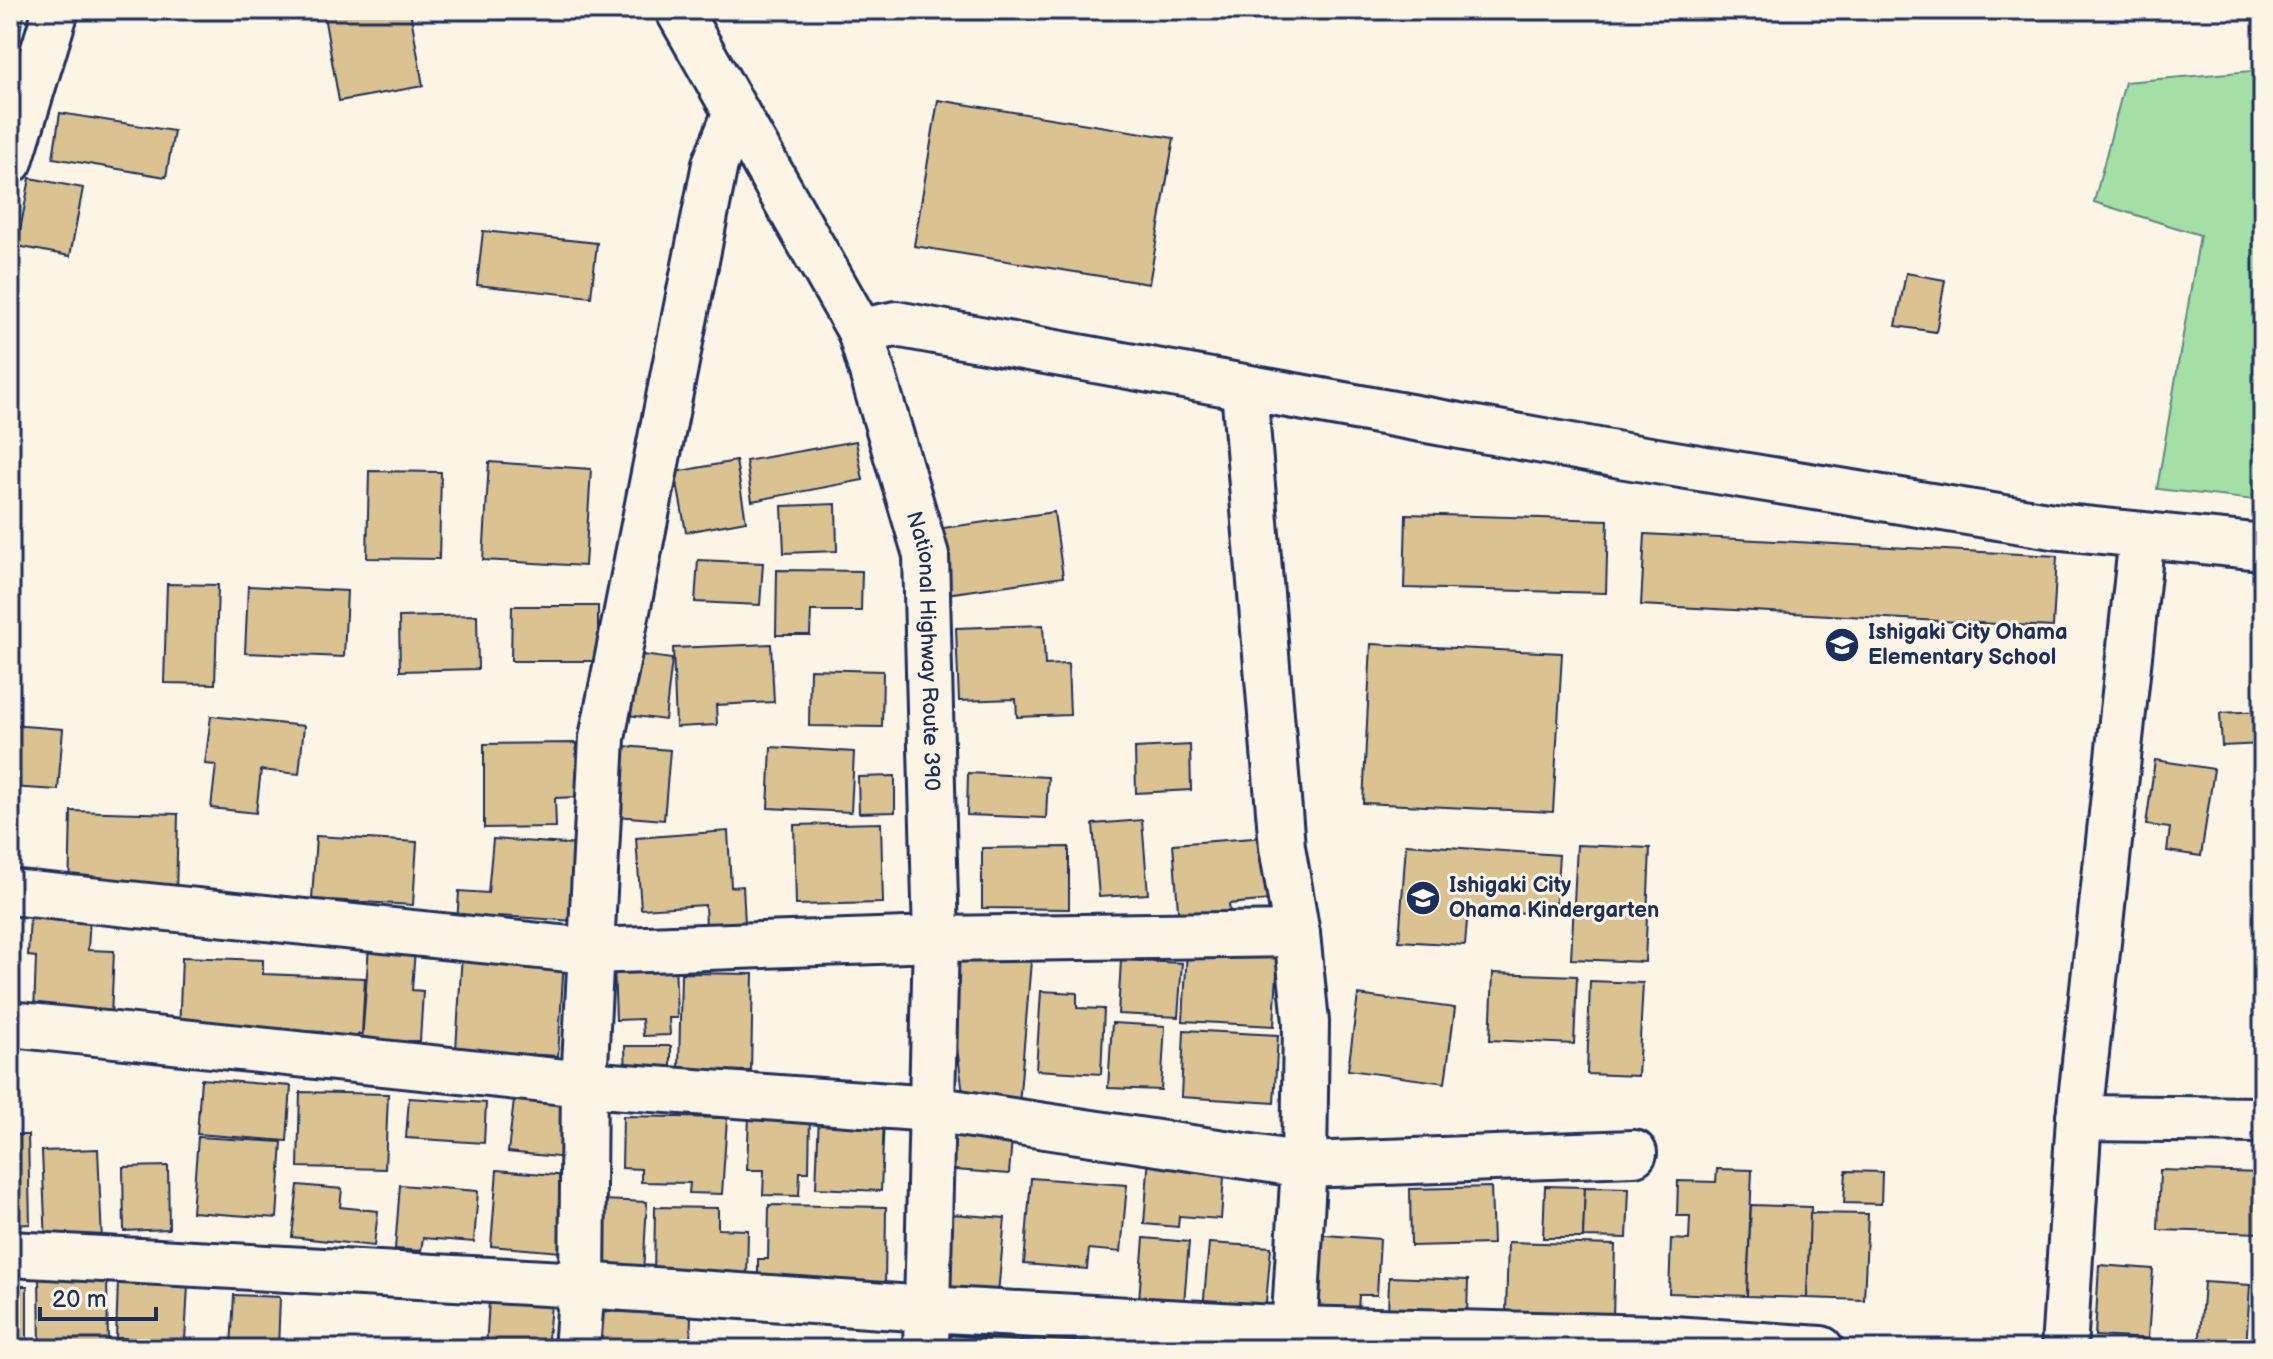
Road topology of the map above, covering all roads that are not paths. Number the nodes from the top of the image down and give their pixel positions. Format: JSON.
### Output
{"nodes":[{"id":1,"x":56,"y":10,"type":"edge"},
{"id":2,"x":678,"y":10,"type":"edge"},
{"id":3,"x":736,"y":112,"type":"junction"},
{"id":4,"x":10,"y":161,"type":"edge"},
{"id":5,"x":860,"y":331,"type":"junction"},
{"id":6,"x":1244,"y":389,"type":"junction"},
{"id":7,"x":2142,"y":536,"type":"junction"},
{"id":8,"x":2263,"y":547,"type":"edge"},
{"id":9,"x":10,"y":892,"type":"edge"},
{"id":10,"x":1297,"y":934,"type":"junction"},
{"id":11,"x":936,"y":939,"type":"junction"},
{"id":12,"x":589,"y":951,"type":"junction"},
{"id":13,"x":10,"y":1024,"type":"edge"},
{"id":14,"x":584,"y":1084,"type":"junction"},
{"id":15,"x":932,"y":1109,"type":"junction"},
{"id":16,"x":2079,"y":1118,"type":"junction"},
{"id":17,"x":2263,"y":1120,"type":"edge"},
{"id":18,"x":1634,"y":1153,"type":"dead end"},
{"id":19,"x":1304,"y":1165,"type":"junction"},
{"id":20,"x":10,"y":1254,"type":"edge"},
{"id":21,"x":582,"y":1285,"type":"junction"},
{"id":22,"x":927,"y":1329,"type":"edge"},
{"id":23,"x":1294,"y":1339,"type":"edge"},
{"id":24,"x":1658,"y":1344,"type":"edge"},
{"id":25,"x":577,"y":1349,"type":"edge"},
{"id":26,"x":1821,"y":1349,"type":"edge"},
{"id":27,"x":2064,"y":1349,"type":"edge"}],
"edges":[{"from":1,"to":4,"type":"main road"},
{"from":2,"to":3,"type":"main road","name":"National Highway Route 390"},
{"from":3,"to":5,"type":"main road","name":"National Highway Route 390"},
{"from":3,"to":12,"type":"main road"},
{"from":5,"to":6,"type":"main road"},
{"from":5,"to":11,"type":"main road","name":"National Highway Route 390"},
{"from":6,"to":7,"type":"main road"},
{"from":6,"to":10,"type":"main road"},
{"from":7,"to":8,"type":"main road"},
{"from":7,"to":16,"type":"main road"},
{"from":9,"to":12,"type":"main road"},
{"from":10,"to":11,"type":"main road"},
{"from":10,"to":19,"type":"main road"},
{"from":11,"to":12,"type":"main road"},
{"from":11,"to":15,"type":"main road","name":"National Highway Route 390"},
{"from":12,"to":14,"type":"main road"},
{"from":13,"to":14,"type":"main road"},
{"from":14,"to":15,"type":"main road"},
{"from":14,"to":21,"type":"main road"},
{"from":15,"to":19,"type":"main road"},
{"from":15,"to":22,"type":"main road","name":"National Highway Route 390"},
{"from":16,"to":17,"type":"main road"},
{"from":16,"to":27,"type":"main road"},
{"from":18,"to":19,"type":"main road"},
{"from":19,"to":23,"type":"main road"},
{"from":20,"to":21,"type":"main road"},
{"from":21,"to":22,"type":"main road"},
{"from":21,"to":25,"type":"main road"},
{"from":22,"to":23,"type":"main road"},
{"from":23,"to":24,"type":"main road"},
{"from":24,"to":26,"type":"main road"}]}
